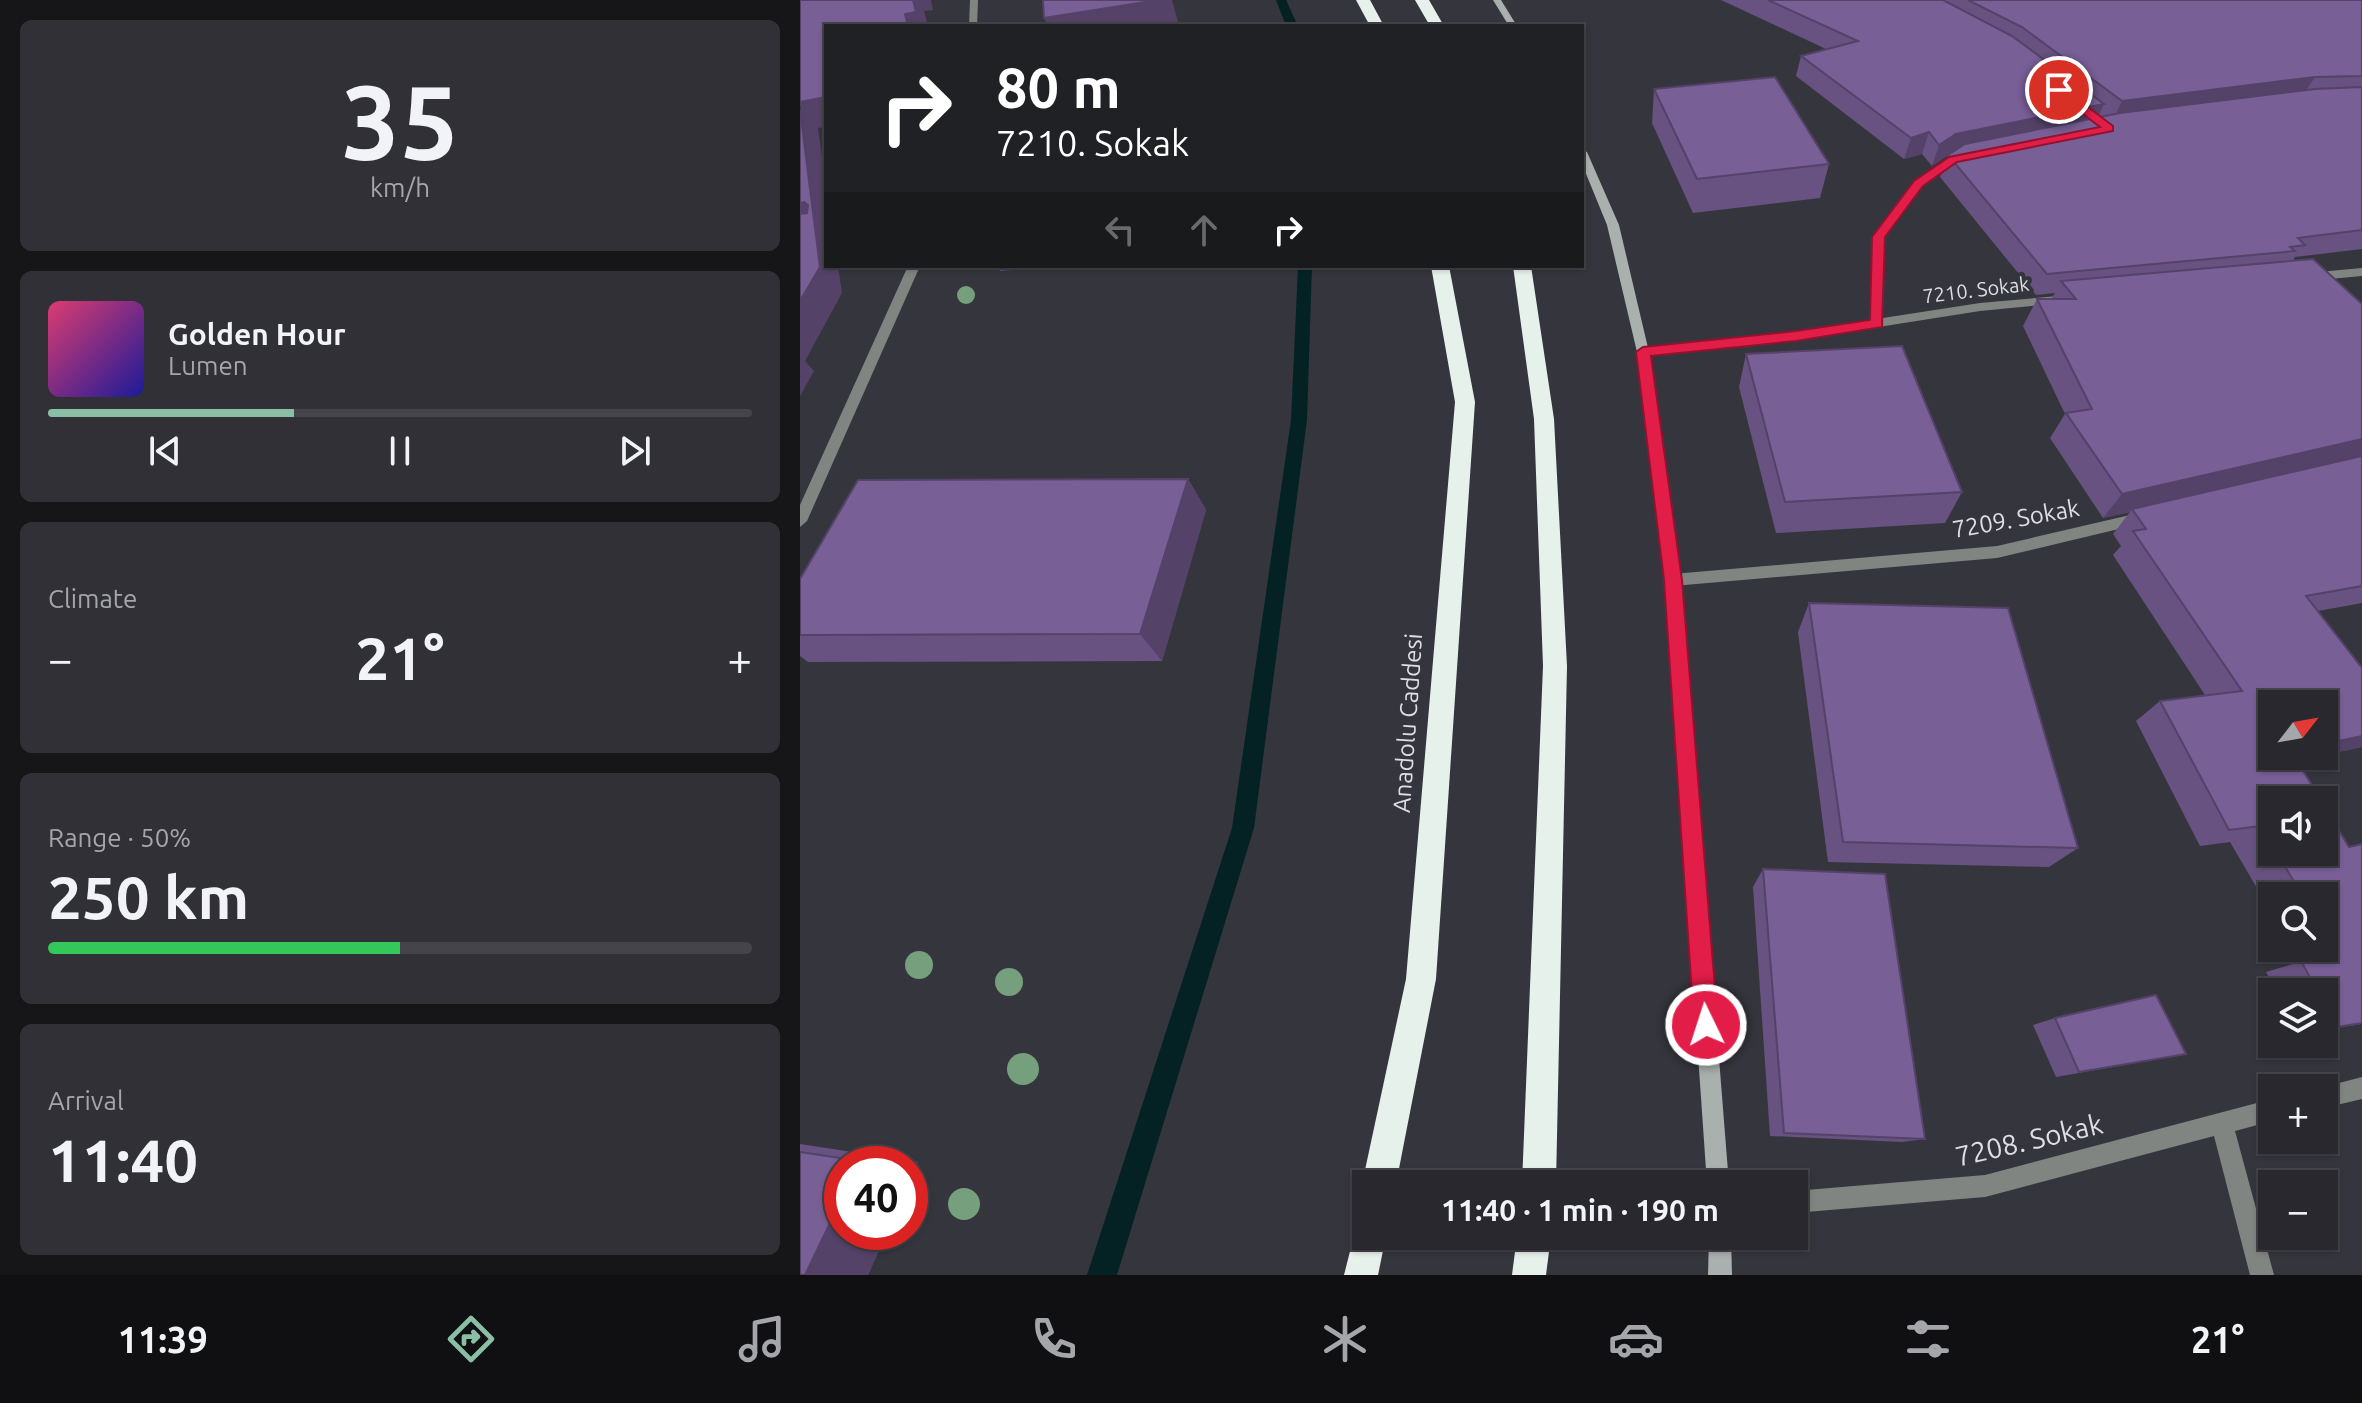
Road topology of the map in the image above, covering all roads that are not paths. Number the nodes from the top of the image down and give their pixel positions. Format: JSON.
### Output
{"nodes":[{"id":1,"x":974,"y":0,"type":"edge"},
{"id":2,"x":1363,"y":0,"type":"edge"},
{"id":3,"x":1422,"y":0,"type":"edge"},
{"id":4,"x":1497,"y":0,"type":"edge"},
{"id":5,"x":973,"y":24,"type":"edge"},
{"id":6,"x":1376,"y":24,"type":"edge"},
{"id":7,"x":1436,"y":24,"type":"edge"},
{"id":8,"x":1512,"y":24,"type":"edge"},
{"id":9,"x":1969,"y":156,"type":"edge"},
{"id":10,"x":1584,"y":157,"type":"edge"},
{"id":11,"x":913,"y":268,"type":"edge"},
{"id":12,"x":1440,"y":268,"type":"edge"},
{"id":13,"x":1522,"y":268,"type":"edge"},
{"id":14,"x":2362,"y":272,"type":"edge"},
{"id":15,"x":2298,"y":278,"type":"edge"},
{"id":16,"x":2076,"y":298,"type":"edge"},
{"id":17,"x":1877,"y":323,"type":"junction"},
{"id":18,"x":1643,"y":352,"type":"junction"},
{"id":19,"x":2152,"y":516,"type":"edge"},
{"id":20,"x":800,"y":521,"type":"edge"},
{"id":21,"x":1673,"y":580,"type":"junction"},
{"id":22,"x":2362,"y":1088,"type":"edge"},
{"id":23,"x":2338,"y":1094,"type":"edge"},
{"id":24,"x":2258,"y":1114,"type":"edge"},
{"id":25,"x":2222,"y":1124,"type":"junction"},
{"id":26,"x":1382,"y":1170,"type":"edge"},
{"id":27,"x":1539,"y":1170,"type":"edge"},
{"id":28,"x":1717,"y":1170,"type":"edge"},
{"id":29,"x":1808,"y":1201,"type":"edge"},
{"id":30,"x":1366,"y":1250,"type":"edge"},
{"id":31,"x":1532,"y":1250,"type":"edge"},
{"id":32,"x":1720,"y":1250,"type":"edge"},
{"id":33,"x":1361,"y":1275,"type":"edge"},
{"id":34,"x":1529,"y":1275,"type":"edge"},
{"id":35,"x":1720,"y":1275,"type":"edge"},
{"id":36,"x":2262,"y":1275,"type":"edge"}],
"edges":[{"from":1,"to":5,"type":"street"},
{"from":2,"to":6,"type":"highway"},
{"from":3,"to":7,"type":"highway"},
{"from":4,"to":8,"type":"street"},
{"from":9,"to":17,"type":"street"},
{"from":10,"to":18,"type":"street"},
{"from":11,"to":20,"type":"street"},
{"from":12,"to":26,"type":"highway","name":"Anadolu Caddesi"},
{"from":13,"to":27,"type":"highway"},
{"from":14,"to":15,"type":"street"},
{"from":16,"to":17,"type":"street","name":"7210. Sokak"},
{"from":17,"to":18,"type":"street","name":"7210. Sokak"},
{"from":18,"to":21,"type":"street"},
{"from":19,"to":21,"type":"street","name":"7209. Sokak"},
{"from":21,"to":28,"type":"street"},
{"from":22,"to":23,"type":"street"},
{"from":24,"to":25,"type":"street","name":"7208. Sokak"},
{"from":25,"to":29,"type":"street","name":"7208. Sokak"},
{"from":25,"to":36,"type":"street"},
{"from":30,"to":33,"type":"highway"},
{"from":31,"to":34,"type":"highway"},
{"from":32,"to":35,"type":"street"}]}
